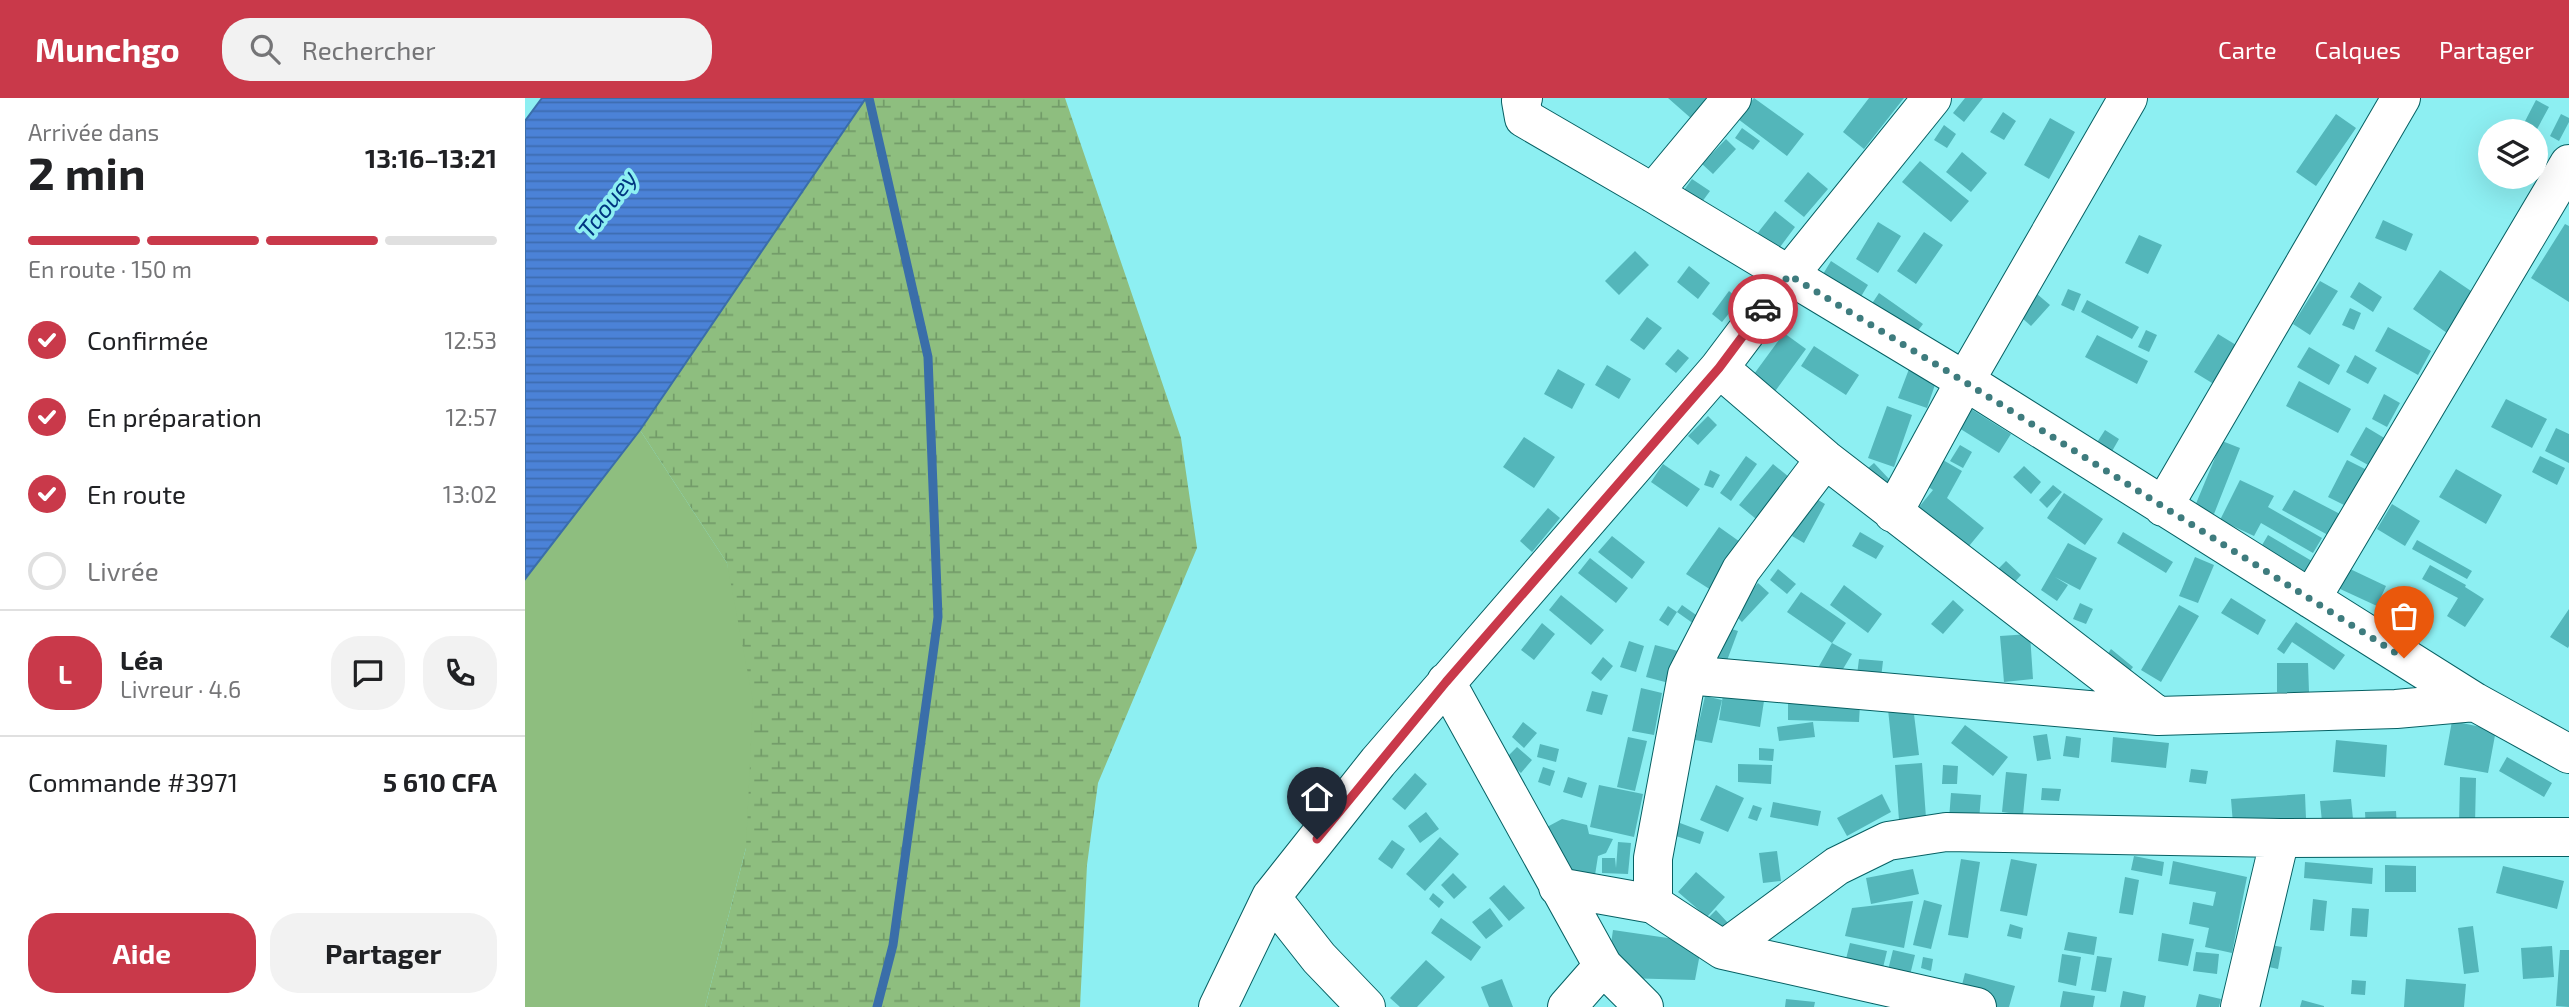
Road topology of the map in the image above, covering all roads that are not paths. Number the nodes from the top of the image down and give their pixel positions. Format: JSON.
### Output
{"nodes":[{"id":1,"x":1524,"y":98,"type":"edge"},
{"id":2,"x":1733,"y":98,"type":"edge"},
{"id":3,"x":1931,"y":98,"type":"edge"},
{"id":4,"x":2128,"y":98,"type":"edge"},
{"id":5,"x":2401,"y":98,"type":"edge"},
{"id":6,"x":2569,"y":164,"type":"edge"},
{"id":7,"x":1653,"y":193,"type":"junction"},
{"id":8,"x":1789,"y":275,"type":"junction"},
{"id":9,"x":1719,"y":368,"type":"junction"},
{"id":10,"x":1965,"y":382,"type":"junction"},
{"id":11,"x":1825,"y":459,"type":"junction"},
{"id":12,"x":2163,"y":507,"type":"junction"},
{"id":13,"x":1893,"y":513,"type":"junction"},
{"id":14,"x":2311,"y":599,"type":"junction"},
{"id":15,"x":1687,"y":675,"type":"junction"},
{"id":16,"x":1446,"y":682,"type":"junction"},
{"id":17,"x":2475,"y":702,"type":"junction"},
{"id":18,"x":2158,"y":716,"type":"junction"},
{"id":19,"x":2569,"y":754,"type":"edge"},
{"id":20,"x":2569,"y":837,"type":"edge"},
{"id":21,"x":2280,"y":838,"type":"junction"},
{"id":22,"x":1558,"y":887,"type":"junction"},
{"id":23,"x":1271,"y":897,"type":"junction"},
{"id":24,"x":1653,"y":904,"type":"junction"},
{"id":25,"x":1723,"y":950,"type":"junction"},
{"id":26,"x":1603,"y":966,"type":"junction"},
{"id":27,"x":1218,"y":1007,"type":"edge"},
{"id":28,"x":1366,"y":1007,"type":"edge"},
{"id":29,"x":1567,"y":1007,"type":"edge"},
{"id":30,"x":1644,"y":1007,"type":"edge"},
{"id":31,"x":1977,"y":1007,"type":"edge"},
{"id":32,"x":2240,"y":1007,"type":"edge"}],
"edges":[{"from":1,"to":7,"type":"street"},
{"from":2,"to":7,"type":"street"},
{"from":3,"to":8,"type":"street"},
{"from":4,"to":10,"type":"street"},
{"from":5,"to":12,"type":"street"},
{"from":6,"to":14,"type":"street"},
{"from":7,"to":8,"type":"street"},
{"from":8,"to":9,"type":"street"},
{"from":8,"to":10,"type":"street"},
{"from":9,"to":11,"type":"street"},
{"from":9,"to":16,"type":"street"},
{"from":10,"to":12,"type":"street"},
{"from":10,"to":13,"type":"street"},
{"from":11,"to":13,"type":"street"},
{"from":11,"to":15,"type":"street"},
{"from":12,"to":14,"type":"street"},
{"from":13,"to":18,"type":"street"},
{"from":14,"to":17,"type":"street"},
{"from":15,"to":18,"type":"street"},
{"from":15,"to":24,"type":"street"},
{"from":16,"to":22,"type":"street"},
{"from":16,"to":23,"type":"street"},
{"from":17,"to":18,"type":"street"},
{"from":17,"to":19,"type":"street"},
{"from":20,"to":21,"type":"street"},
{"from":21,"to":25,"type":"street"},
{"from":21,"to":32,"type":"street"},
{"from":22,"to":24,"type":"street"},
{"from":22,"to":26,"type":"street"},
{"from":23,"to":27,"type":"street"},
{"from":23,"to":28,"type":"street"},
{"from":24,"to":25,"type":"street"},
{"from":25,"to":31,"type":"street"},
{"from":26,"to":29,"type":"street"},
{"from":26,"to":30,"type":"street"}]}
